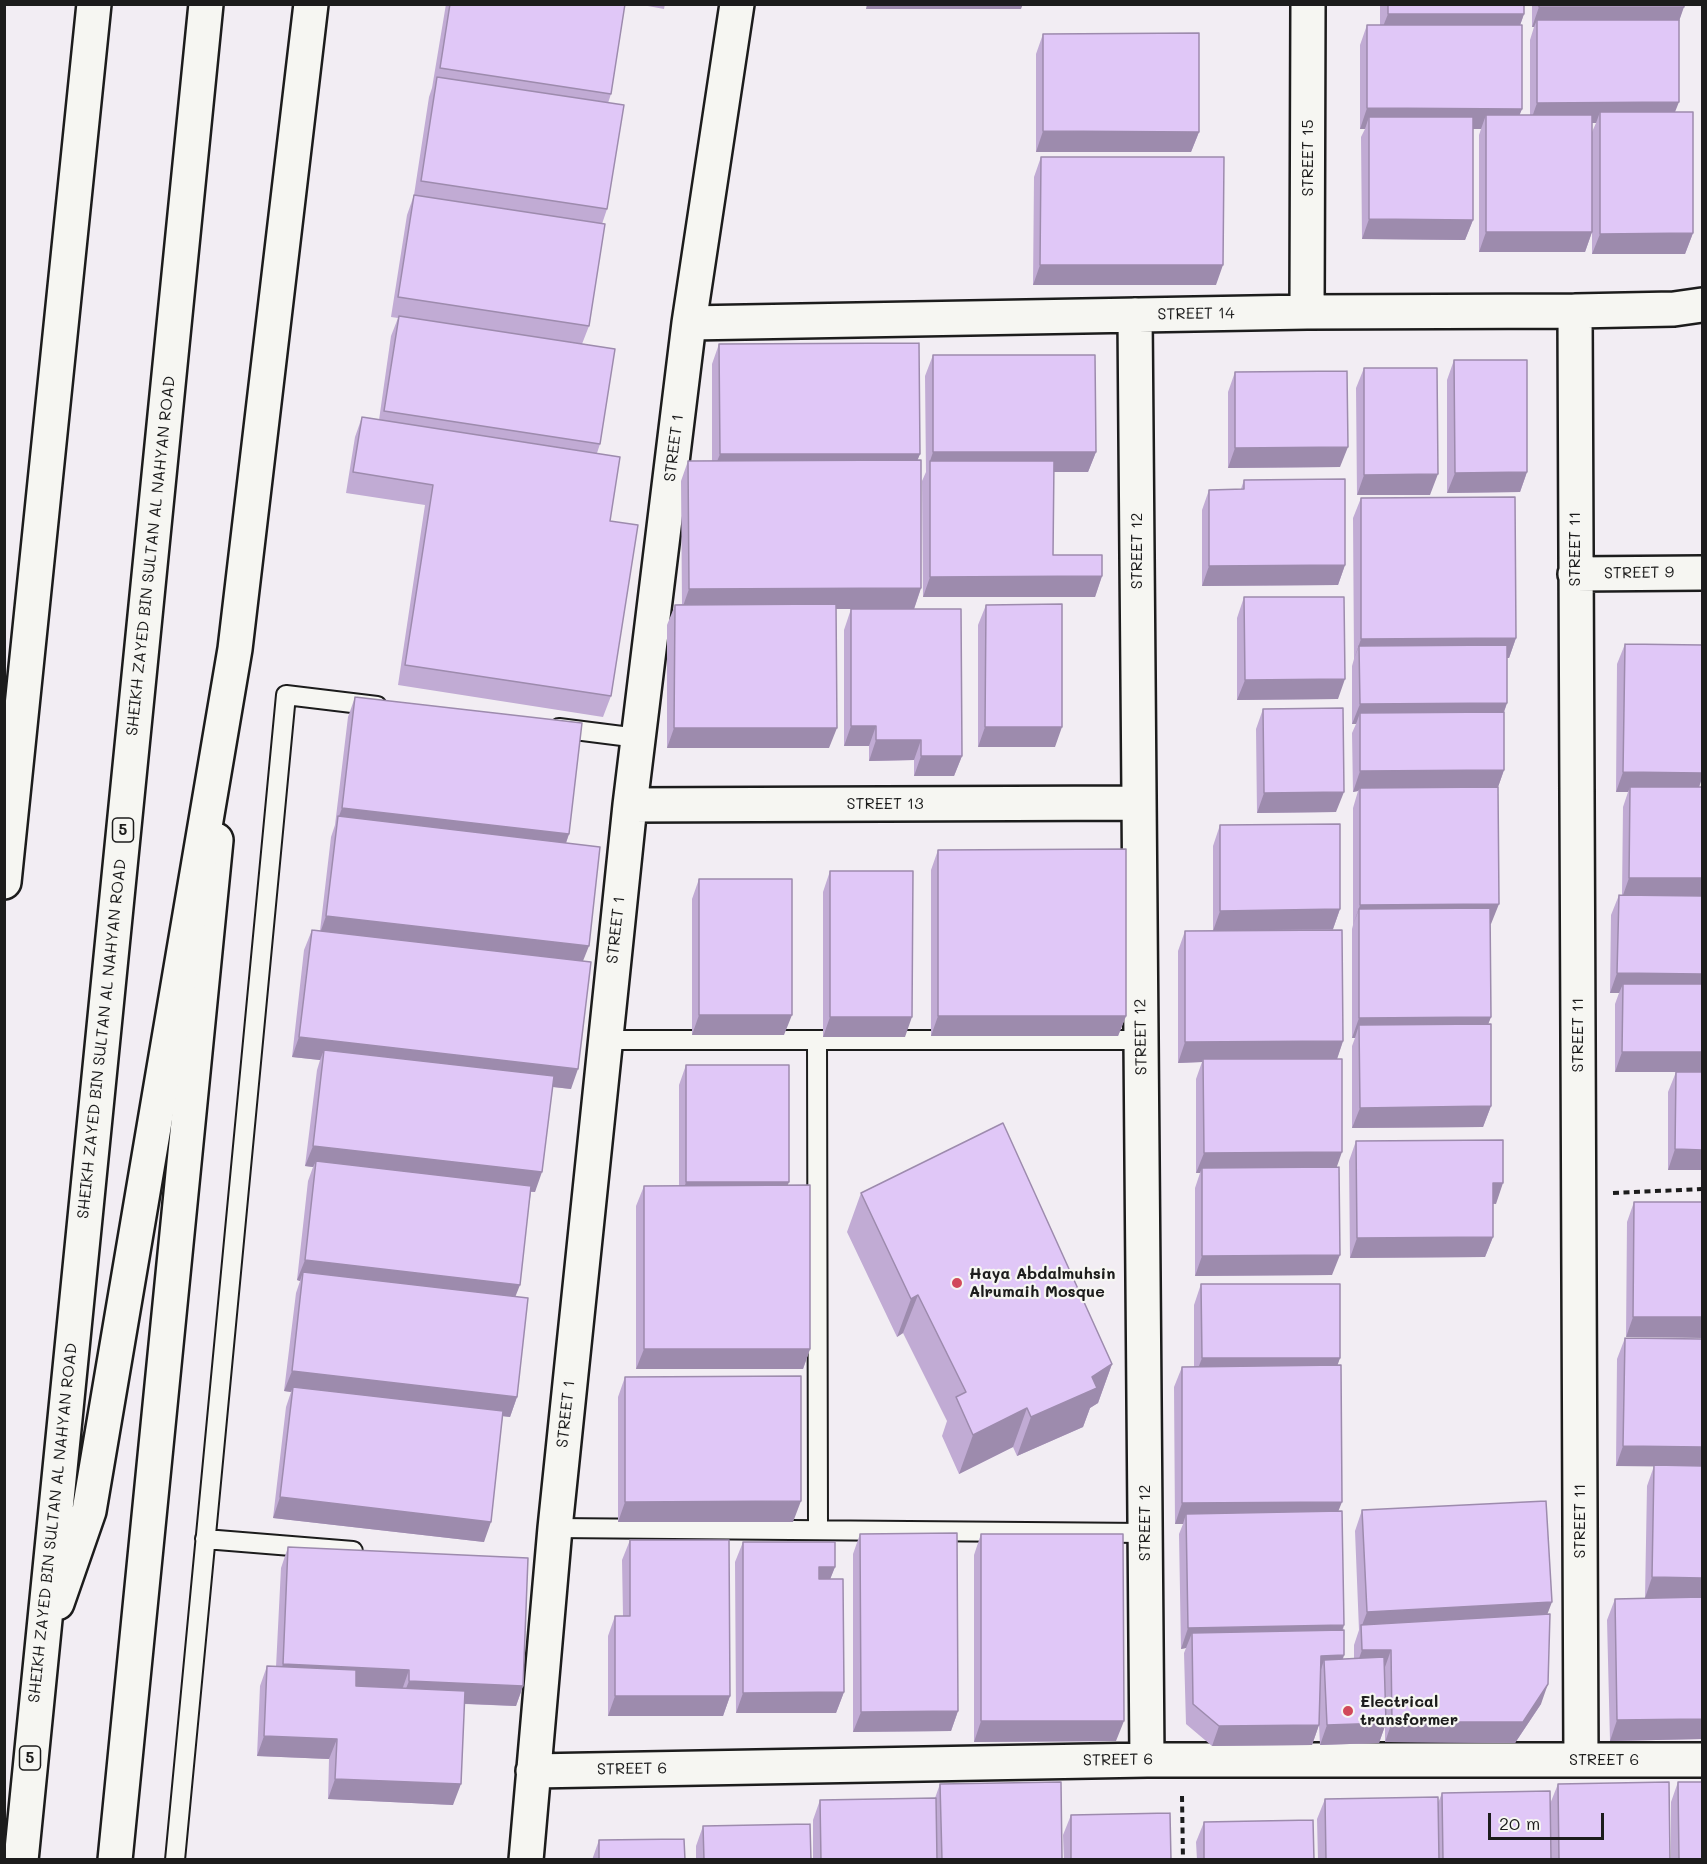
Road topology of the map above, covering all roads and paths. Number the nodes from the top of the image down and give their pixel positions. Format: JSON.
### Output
{"nodes":[{"id":1,"x":94,"y":4,"type":"edge"},
{"id":2,"x":206,"y":4,"type":"edge"},
{"id":3,"x":311,"y":4,"type":"edge"},
{"id":4,"x":737,"y":4,"type":"edge"},
{"id":5,"x":1308,"y":4,"type":"edge"},
{"id":6,"x":1702,"y":305,"type":"edge"},
{"id":7,"x":1575,"y":311,"type":"junction"},
{"id":8,"x":1307,"y":312,"type":"junction"},
{"id":9,"x":1135,"y":315,"type":"junction"},
{"id":10,"x":689,"y":323,"type":"junction"},
{"id":11,"x":1702,"y":573,"type":"edge"},
{"id":12,"x":1575,"y":574,"type":"junction"},
{"id":13,"x":235,"y":649,"type":"junction"},
{"id":14,"x":391,"y":708,"type":"edge"},
{"id":15,"x":544,"y":726,"type":"edge"},
{"id":16,"x":638,"y":738,"type":"junction"},
{"id":17,"x":1139,"y":803,"type":"junction"},
{"id":18,"x":630,"y":805,"type":"junction"},
{"id":19,"x":4,"y":882,"type":"edge"},
{"id":20,"x":604,"y":1040,"type":"junction"},
{"id":21,"x":817,"y":1040,"type":"junction"},
{"id":22,"x":1142,"y":1040,"type":"junction"},
{"id":23,"x":1702,"y":1189,"type":"edge"},
{"id":24,"x":1579,"y":1194,"type":"junction"},
{"id":25,"x":555,"y":1528,"type":"junction"},
{"id":26,"x":818,"y":1530,"type":"junction"},
{"id":27,"x":1145,"y":1533,"type":"junction"},
{"id":28,"x":205,"y":1539,"type":"junction"},
{"id":29,"x":372,"y":1553,"type":"edge"},
{"id":30,"x":39,"y":1656,"type":"junction"},
{"id":31,"x":1147,"y":1760,"type":"junction"},
{"id":32,"x":1182,"y":1760,"type":"junction"},
{"id":33,"x":1581,"y":1760,"type":"junction"},
{"id":34,"x":1702,"y":1760,"type":"edge"},
{"id":35,"x":533,"y":1771,"type":"junction"},
{"id":36,"x":21,"y":1860,"type":"edge"},
{"id":37,"x":115,"y":1860,"type":"edge"},
{"id":38,"x":175,"y":1860,"type":"edge"},
{"id":39,"x":526,"y":1860,"type":"edge"},
{"id":40,"x":1184,"y":1860,"type":"edge"}],
"edges":[{"from":1,"to":19,"type":"main road"},
{"from":2,"to":30,"type":"main road","name":"SHEIKH ZAYED BIN SULTAN AL NAHYAN ROAD","number":"5"},
{"from":3,"to":13,"type":"main road"},
{"from":4,"to":10,"type":"main road","name":"STREET 1"},
{"from":5,"to":8,"type":"main road","name":"STREET 15"},
{"from":6,"to":7,"type":"main road","name":"STREET 14"},
{"from":7,"to":8,"type":"main road","name":"STREET 14"},
{"from":7,"to":12,"type":"main road","name":"STREET 11"},
{"from":8,"to":9,"type":"main road","name":"STREET 14"},
{"from":9,"to":10,"type":"main road","name":"STREET 14"},
{"from":9,"to":17,"type":"main road","name":"STREET 12"},
{"from":10,"to":16,"type":"main road","name":"STREET 1"},
{"from":11,"to":12,"type":"main road","name":"STREET 9"},
{"from":12,"to":24,"type":"main road","name":"STREET 11"},
{"from":13,"to":30,"type":"main road"},
{"from":13,"to":37,"type":"main road"},
{"from":14,"to":28,"type":"lane"},
{"from":15,"to":16,"type":"lane"},
{"from":16,"to":18,"type":"main road","name":"STREET 1"},
{"from":17,"to":18,"type":"main road","name":"STREET 13"},
{"from":17,"to":22,"type":"main road","name":"STREET 12"},
{"from":18,"to":20,"type":"main road","name":"STREET 1"},
{"from":20,"to":21,"type":"lane"},
{"from":20,"to":25,"type":"main road","name":"STREET 1"},
{"from":21,"to":22,"type":"lane"},
{"from":21,"to":26,"type":"lane"},
{"from":22,"to":27,"type":"main road","name":"STREET 12"},
{"from":23,"to":24,"type":"path"},
{"from":24,"to":33,"type":"main road","name":"STREET 11"},
{"from":25,"to":26,"type":"lane"},
{"from":25,"to":35,"type":"main road","name":"STREET 1"},
{"from":26,"to":27,"type":"lane"},
{"from":27,"to":31,"type":"main road","name":"STREET 12"},
{"from":28,"to":29,"type":"lane"},
{"from":28,"to":38,"type":"lane"},
{"from":30,"to":36,"type":"main road","name":"SHEIKH ZAYED BIN SULTAN AL NAHYAN ROAD","number":"5"},
{"from":31,"to":32,"type":"main road","name":"STREET 6"},
{"from":31,"to":35,"type":"main road","name":"STREET 6"},
{"from":32,"to":33,"type":"main road","name":"STREET 6"},
{"from":32,"to":40,"type":"path"},
{"from":33,"to":34,"type":"main road","name":"STREET 6"},
{"from":35,"to":39,"type":"main road","name":"STREET 1"}]}
